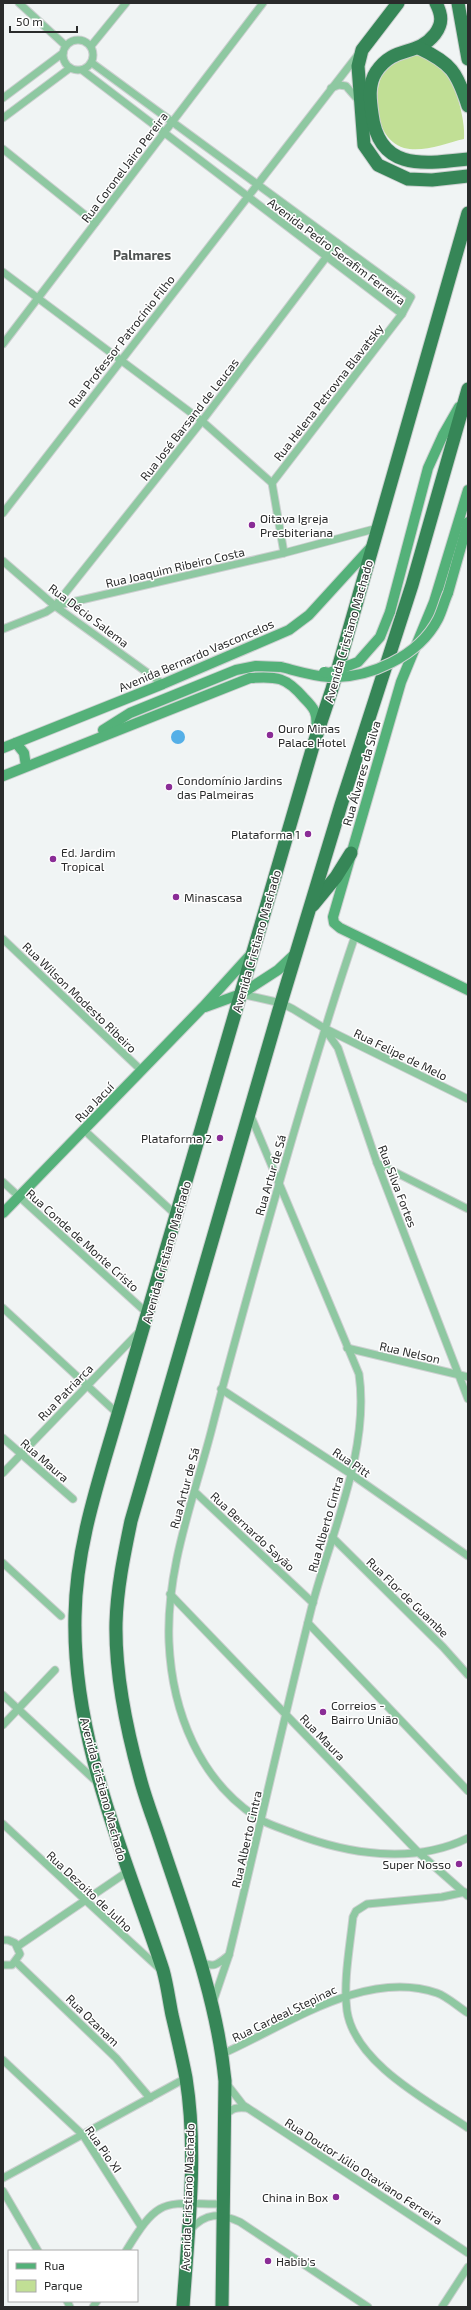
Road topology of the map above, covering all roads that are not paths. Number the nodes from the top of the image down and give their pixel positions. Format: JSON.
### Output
{"nodes":[{"id":1,"x":19,"y":3,"type":"edge"},
{"id":2,"x":126,"y":3,"type":"edge"},
{"id":3,"x":263,"y":3,"type":"edge"},
{"id":4,"x":436,"y":3,"type":"edge"},
{"id":5,"x":458,"y":3,"type":"edge"},
{"id":6,"x":398,"y":4,"type":"edge"},
{"id":7,"x":66,"y":46,"type":"junction"},
{"id":8,"x":91,"y":46,"type":"junction"},
{"id":9,"x":419,"y":48,"type":"junction"},
{"id":10,"x":362,"y":50,"type":"junction"},
{"id":11,"x":63,"y":53,"type":"junction"},
{"id":12,"x":468,"y":59,"type":"edge"},
{"id":13,"x":92,"y":63,"type":"junction"},
{"id":14,"x":70,"y":68,"type":"junction"},
{"id":15,"x":82,"y":70,"type":"junction"},
{"id":16,"x":331,"y":88,"type":"junction"},
{"id":17,"x":3,"y":98,"type":"edge"},
{"id":18,"x":360,"y":103,"type":"junction"},
{"id":19,"x":468,"y":106,"type":"edge"},
{"id":20,"x":3,"y":118,"type":"edge"},
{"id":21,"x":172,"y":122,"type":"junction"},
{"id":22,"x":164,"y":132,"type":"junction"},
{"id":23,"x":3,"y":149,"type":"edge"},
{"id":24,"x":468,"y":159,"type":"edge"},
{"id":25,"x":468,"y":176,"type":"edge"},
{"id":26,"x":257,"y":184,"type":"junction"},
{"id":27,"x":248,"y":196,"type":"junction"},
{"id":28,"x":468,"y":213,"type":"edge"},
{"id":29,"x":95,"y":223,"type":"junction"},
{"id":30,"x":337,"y":243,"type":"junction"},
{"id":31,"x":327,"y":257,"type":"junction"},
{"id":32,"x":3,"y":272,"type":"edge"},
{"id":33,"x":38,"y":299,"type":"junction"},
{"id":34,"x":402,"y":314,"type":"junction"},
{"id":35,"x":3,"y":344,"type":"edge"},
{"id":36,"x":120,"y":360,"type":"junction"},
{"id":37,"x":467,"y":392,"type":"edge"},
{"id":38,"x":202,"y":421,"type":"junction"},
{"id":39,"x":272,"y":483,"type":"junction"},
{"id":40,"x":468,"y":490,"type":"edge"},
{"id":41,"x":3,"y":513,"type":"edge"},
{"id":42,"x":468,"y":522,"type":"edge"},
{"id":43,"x":378,"y":528,"type":"junction"},
{"id":44,"x":372,"y":546,"type":"junction"},
{"id":45,"x":284,"y":552,"type":"junction"},
{"id":46,"x":3,"y":560,"type":"edge"},
{"id":47,"x":55,"y":606,"type":"junction"},
{"id":48,"x":3,"y":629,"type":"edge"},
{"id":49,"x":281,"y":667,"type":"junction"},
{"id":50,"x":164,"y":684,"type":"junction"},
{"id":51,"x":16,"y":742,"type":"junction"},
{"id":52,"x":85,"y":742,"type":"junction"},
{"id":53,"x":314,"y":744,"type":"junction"},
{"id":54,"x":3,"y":748,"type":"edge"},
{"id":55,"x":26,"y":766,"type":"junction"},
{"id":56,"x":3,"y":776,"type":"edge"},
{"id":57,"x":351,"y":853,"type":"junction"},
{"id":58,"x":309,"y":910,"type":"junction"},
{"id":59,"x":355,"y":936,"type":"junction"},
{"id":60,"x":3,"y":939,"type":"edge"},
{"id":61,"x":297,"y":952,"type":"junction"},
{"id":62,"x":252,"y":953,"type":"junction"},
{"id":63,"x":468,"y":990,"type":"edge"},
{"id":64,"x":241,"y":994,"type":"junction"},
{"id":65,"x":281,"y":1003,"type":"junction"},
{"id":66,"x":203,"y":1007,"type":"junction"},
{"id":67,"x":324,"y":1028,"type":"junction"},
{"id":68,"x":142,"y":1071,"type":"junction"},
{"id":69,"x":468,"y":1099,"type":"edge"},
{"id":70,"x":249,"y":1112,"type":"junction"},
{"id":71,"x":84,"y":1130,"type":"junction"},
{"id":72,"x":376,"y":1163,"type":"junction"},
{"id":73,"x":3,"y":1182,"type":"edge"},
{"id":74,"x":279,"y":1185,"type":"junction"},
{"id":75,"x":19,"y":1196,"type":"junction"},
{"id":76,"x":468,"y":1209,"type":"edge"},
{"id":77,"x":3,"y":1213,"type":"edge"},
{"id":78,"x":176,"y":1215,"type":"junction"},
{"id":79,"x":3,"y":1308,"type":"edge"},
{"id":80,"x":148,"y":1314,"type":"junction"},
{"id":81,"x":144,"y":1327,"type":"junction"},
{"id":82,"x":347,"y":1348,"type":"junction"},
{"id":83,"x":458,"y":1374,"type":"junction"},
{"id":84,"x":468,"y":1376,"type":"edge"},
{"id":85,"x":88,"y":1386,"type":"junction"},
{"id":86,"x":222,"y":1389,"type":"junction"},
{"id":87,"x":468,"y":1399,"type":"edge"},
{"id":88,"x":118,"y":1414,"type":"junction"},
{"id":89,"x":3,"y":1438,"type":"edge"},
{"id":90,"x":20,"y":1454,"type":"junction"},
{"id":91,"x":3,"y":1473,"type":"edge"},
{"id":92,"x":351,"y":1474,"type":"junction"},
{"id":93,"x":195,"y":1492,"type":"junction"},
{"id":94,"x":73,"y":1499,"type":"dead end"},
{"id":95,"x":332,"y":1537,"type":"junction"},
{"id":96,"x":468,"y":1556,"type":"edge"},
{"id":97,"x":3,"y":1564,"type":"edge"},
{"id":98,"x":170,"y":1594,"type":"junction"},
{"id":99,"x":313,"y":1603,"type":"junction"},
{"id":100,"x":61,"y":1616,"type":"dead end"},
{"id":101,"x":308,"y":1623,"type":"junction"},
{"id":102,"x":55,"y":1670,"type":"dead end"},
{"id":103,"x":468,"y":1675,"type":"edge"},
{"id":104,"x":3,"y":1695,"type":"edge"},
{"id":105,"x":18,"y":1709,"type":"junction"},
{"id":106,"x":286,"y":1714,"type":"junction"},
{"id":107,"x":3,"y":1725,"type":"edge"},
{"id":108,"x":102,"y":1787,"type":"junction"},
{"id":109,"x":468,"y":1791,"type":"edge"},
{"id":110,"x":262,"y":1820,"type":"junction"},
{"id":111,"x":3,"y":1824,"type":"edge"},
{"id":112,"x":468,"y":1838,"type":"edge"},
{"id":113,"x":418,"y":1852,"type":"junction"},
{"id":114,"x":127,"y":1872,"type":"junction"},
{"id":115,"x":466,"y":1893,"type":"edge"},
{"id":116,"x":85,"y":1901,"type":"junction"},
{"id":117,"x":3,"y":1940,"type":"edge"},
{"id":118,"x":18,"y":1946,"type":"junction"},
{"id":119,"x":229,"y":1955,"type":"junction"},
{"id":120,"x":16,"y":1962,"type":"junction"},
{"id":121,"x":202,"y":1962,"type":"junction"},
{"id":122,"x":3,"y":1965,"type":"edge"},
{"id":123,"x":164,"y":1973,"type":"junction"},
{"id":124,"x":346,"y":1995,"type":"junction"},
{"id":125,"x":213,"y":2002,"type":"junction"},
{"id":126,"x":468,"y":2013,"type":"edge"},
{"id":127,"x":222,"y":2054,"type":"junction"},
{"id":128,"x":3,"y":2060,"type":"edge"},
{"id":129,"x":186,"y":2078,"type":"junction"},
{"id":130,"x":225,"y":2081,"type":"junction"},
{"id":131,"x":150,"y":2098,"type":"junction"},
{"id":132,"x":247,"y":2108,"type":"junction"},
{"id":133,"x":224,"y":2117,"type":"junction"},
{"id":134,"x":468,"y":2128,"type":"edge"},
{"id":135,"x":83,"y":2135,"type":"junction"},
{"id":136,"x":3,"y":2178,"type":"edge"},
{"id":137,"x":3,"y":2191,"type":"edge"},
{"id":138,"x":189,"y":2203,"type":"junction"},
{"id":139,"x":224,"y":2209,"type":"junction"},
{"id":140,"x":141,"y":2226,"type":"junction"},
{"id":141,"x":188,"y":2232,"type":"junction"},
{"id":142,"x":37,"y":2250,"type":"edge"},
{"id":143,"x":127,"y":2250,"type":"edge"},
{"id":144,"x":468,"y":2253,"type":"edge"},
{"id":145,"x":468,"y":2267,"type":"edge"},
{"id":146,"x":183,"y":2307,"type":"edge"},
{"id":147,"x":222,"y":2307,"type":"edge"},
{"id":148,"x":368,"y":2307,"type":"edge"},
{"id":149,"x":442,"y":2307,"type":"edge"}],
"edges":[{"from":1,"to":7,"type":"street"},
{"from":2,"to":8,"type":"street"},
{"from":3,"to":21,"type":"street","name":"Rua Coronel Jairo Pereira"},
{"from":4,"to":9,"type":"highway"},
{"from":5,"to":12,"type":"highway"},
{"from":6,"to":10,"type":"highway"},
{"from":7,"to":8,"type":"street"},
{"from":7,"to":11,"type":"street"},
{"from":8,"to":13,"type":"street"},
{"from":9,"to":19,"type":"highway"},
{"from":9,"to":24,"type":"highway"},
{"from":10,"to":16,"type":"street","name":"Rua Professor Patrocínio Filho"},
{"from":10,"to":18,"type":"highway"},
{"from":11,"to":14,"type":"street"},
{"from":11,"to":17,"type":"street"},
{"from":13,"to":15,"type":"street"},
{"from":13,"to":21,"type":"street","name":"Avenida Pedro Serafim Ferreira"},
{"from":14,"to":15,"type":"street"},
{"from":14,"to":20,"type":"street"},
{"from":15,"to":22,"type":"street","name":"Avenida Pedro Serafim Ferreira"},
{"from":16,"to":18,"type":"street"},
{"from":16,"to":26,"type":"street","name":"Rua Professor Patrocínio Filho"},
{"from":18,"to":25,"type":"highway"},
{"from":21,"to":22,"type":"street","name":"Rua Coronel Jairo Pereira"},
{"from":21,"to":26,"type":"street","name":"Avenida Pedro Serafim Ferreira"},
{"from":22,"to":27,"type":"street","name":"Avenida Pedro Serafim Ferreira"},
{"from":22,"to":29,"type":"street","name":"Rua Coronel Jairo Pereira"},
{"from":23,"to":29,"type":"street"},
{"from":26,"to":27,"type":"street","name":"Rua Professor Patrocínio Filho"},
{"from":26,"to":30,"type":"street","name":"Avenida Pedro Serafim Ferreira"},
{"from":27,"to":31,"type":"street","name":"Avenida Pedro Serafim Ferreira"},
{"from":27,"to":36,"type":"street","name":"Rua Professor Patrocínio Filho"},
{"from":28,"to":43,"type":"highway","name":"Avenida Cristiano Machado"},
{"from":29,"to":33,"type":"street","name":"Rua Coronel Jairo Pereira"},
{"from":30,"to":31,"type":"street","name":"Rua José Barsand de Leucas"},
{"from":30,"to":34,"type":"street","name":"Avenida Pedro Serafim Ferreira"},
{"from":31,"to":34,"type":"street","name":"Avenida Pedro Serafim Ferreira"},
{"from":31,"to":38,"type":"street","name":"Rua José Barsand de Leucas"},
{"from":32,"to":33,"type":"street"},
{"from":33,"to":35,"type":"street","name":"Rua Coronel Jairo Pereira"},
{"from":33,"to":36,"type":"street"},
{"from":34,"to":39,"type":"street","name":"Rua Helena Petrovna Blavatsky"},
{"from":36,"to":38,"type":"street"},
{"from":36,"to":41,"type":"street","name":"Rua Professor Patrocínio Filho"},
{"from":37,"to":49,"type":"main road","bridge":true},
{"from":37,"to":58,"type":"highway"},
{"from":38,"to":39,"type":"street"},
{"from":38,"to":47,"type":"street","name":"Rua José Barsand de Leucas"},
{"from":39,"to":45,"type":"street"},
{"from":40,"to":57,"type":"main road","name":"Rua Álvares da Silva"},
{"from":42,"to":49,"type":"main road","bridge":true},
{"from":43,"to":44,"type":"highway","name":"Avenida Cristiano Machado"},
{"from":43,"to":45,"type":"street","name":"Rua Joaquim Ribeiro Costa"},
{"from":44,"to":50,"type":"main road","name":"Avenida Bernardo Vasconcelos"},
{"from":44,"to":53,"type":"highway","name":"Avenida Cristiano Machado"},
{"from":45,"to":47,"type":"street","name":"Rua Joaquim Ribeiro Costa"},
{"from":46,"to":47,"type":"street","name":"Rua Décio Salema"},
{"from":47,"to":48,"type":"street","name":"Rua Joaquim Ribeiro Costa"},
{"from":47,"to":50,"type":"street","name":"Rua Décio Salema"},
{"from":49,"to":52,"type":"main road"},
{"from":50,"to":51,"type":"main road","name":"Avenida Bernardo Vasconcelos"},
{"from":51,"to":54,"type":"main road","name":"Avenida Bernardo Vasconcelos"},
{"from":51,"to":55,"type":"main road"},
{"from":52,"to":53,"type":"main road"},
{"from":52,"to":55,"type":"main road"},
{"from":53,"to":62,"type":"highway","name":"Avenida Cristiano Machado"},
{"from":55,"to":56,"type":"main road"},
{"from":57,"to":58,"type":"highway"},
{"from":57,"to":59,"type":"main road","name":"Rua Álvares da Silva"},
{"from":58,"to":61,"type":"highway"},
{"from":59,"to":63,"type":"main road","name":"Rua Álvares da Silva"},
{"from":59,"to":67,"type":"street","name":"Rua Artur de Sá"},
{"from":60,"to":68,"type":"street","name":"Rua Wilson Modesto Ribeiro"},
{"from":61,"to":64,"type":"main road","name":"Rua Jacuí"},
{"from":61,"to":65,"type":"highway"},
{"from":62,"to":64,"type":"highway","name":"Avenida Cristiano Machado"},
{"from":62,"to":66,"type":"main road","name":"Rua Jacuí"},
{"from":64,"to":65,"type":"street"},
{"from":64,"to":66,"type":"main road","name":"Rua Jacuí"},
{"from":64,"to":78,"type":"highway","name":"Avenida Cristiano Machado"},
{"from":65,"to":67,"type":"street","name":"Rua Silva Fortes"},
{"from":65,"to":70,"type":"highway"},
{"from":66,"to":68,"type":"main road","name":"Rua Jacuí"},
{"from":67,"to":69,"type":"street","name":"Rua Felipe de Melo"},
{"from":67,"to":72,"type":"street","name":"Rua Silva Fortes"},
{"from":67,"to":74,"type":"street","name":"Rua Artur de Sá"},
{"from":68,"to":71,"type":"main road","name":"Rua Jacuí"},
{"from":70,"to":74,"type":"street","name":"Rua Alberto Cintra"},
{"from":70,"to":121,"type":"highway"},
{"from":71,"to":75,"type":"main road","name":"Rua Jacuí"},
{"from":71,"to":78,"type":"street"},
{"from":72,"to":76,"type":"street"},
{"from":72,"to":83,"type":"street","name":"Rua Silva Fortes"},
{"from":73,"to":75,"type":"street","name":"Rua Conde de Monte Cristo"},
{"from":74,"to":82,"type":"street","name":"Rua Alberto Cintra"},
{"from":74,"to":86,"type":"street","name":"Rua Artur de Sá"},
{"from":75,"to":77,"type":"main road","name":"Rua Jacuí"},
{"from":75,"to":80,"type":"street","name":"Rua Conde de Monte Cristo"},
{"from":78,"to":80,"type":"highway","name":"Avenida Cristiano Machado"},
{"from":79,"to":85,"type":"street"},
{"from":80,"to":81,"type":"highway","name":"Avenida Cristiano Machado"},
{"from":81,"to":85,"type":"street","name":"Rua Patriarca"},
{"from":81,"to":88,"type":"highway","name":"Avenida Cristiano Machado"},
{"from":82,"to":83,"type":"street","name":"Rua Nelson"},
{"from":82,"to":92,"type":"street","name":"Rua Alberto Cintra"},
{"from":83,"to":84,"type":"street","name":"Rua Nelson"},
{"from":83,"to":87,"type":"street","name":"Rua Silva Fortes"},
{"from":85,"to":88,"type":"street"},
{"from":85,"to":90,"type":"street","name":"Rua Patriarca"},
{"from":86,"to":92,"type":"street","name":"Rua Pitt"},
{"from":86,"to":93,"type":"street","name":"Rua Artur de Sá"},
{"from":88,"to":108,"type":"highway","name":"Avenida Cristiano Machado"},
{"from":89,"to":90,"type":"street","name":"Rua Maura"},
{"from":90,"to":91,"type":"street","name":"Rua Patriarca"},
{"from":90,"to":94,"type":"street","name":"Rua Maura"},
{"from":92,"to":95,"type":"street","name":"Rua Alberto Cintra"},
{"from":92,"to":96,"type":"street","name":"Rua Pitt"},
{"from":93,"to":98,"type":"street","name":"Rua Artur de Sá"},
{"from":93,"to":99,"type":"street","name":"Rua Bernardo Sayão"},
{"from":95,"to":99,"type":"street","name":"Rua Alberto Cintra"},
{"from":95,"to":103,"type":"street","name":"Rua Flor de Guambe"},
{"from":97,"to":100,"type":"street"},
{"from":98,"to":106,"type":"street","name":"Rua Maura"},
{"from":98,"to":110,"type":"street","name":"Rua Artur de Sá"},
{"from":99,"to":101,"type":"street","name":"Rua Alberto Cintra"},
{"from":101,"to":106,"type":"street","name":"Rua Alberto Cintra"},
{"from":101,"to":109,"type":"street"},
{"from":102,"to":105,"type":"street"},
{"from":104,"to":105,"type":"street"},
{"from":105,"to":107,"type":"street"},
{"from":105,"to":108,"type":"street"},
{"from":106,"to":110,"type":"street","name":"Rua Alberto Cintra"},
{"from":106,"to":113,"type":"street","name":"Rua Maura"},
{"from":108,"to":114,"type":"highway","name":"Avenida Cristiano Machado"},
{"from":110,"to":113,"type":"street","name":"Rua Artur de Sá"},
{"from":110,"to":119,"type":"street","name":"Rua Alberto Cintra"},
{"from":111,"to":116,"type":"street","name":"Rua Dezoito de Julho"},
{"from":112,"to":113,"type":"street","name":"Rua Artur de Sá"},
{"from":113,"to":115,"type":"street","name":"Rua Maura"},
{"from":114,"to":116,"type":"street"},
{"from":114,"to":123,"type":"highway","name":"Avenida Cristiano Machado"},
{"from":115,"to":124,"type":"street"},
{"from":116,"to":118,"type":"street"},
{"from":116,"to":123,"type":"street","name":"Rua Dezoito de Julho"},
{"from":117,"to":118,"type":"street"},
{"from":118,"to":120,"type":"street"},
{"from":119,"to":121,"type":"street"},
{"from":119,"to":125,"type":"street","name":"Rua Alberto Cintra"},
{"from":120,"to":122,"type":"street"},
{"from":120,"to":131,"type":"street","name":"Rua Ozanam"},
{"from":121,"to":125,"type":"highway"},
{"from":123,"to":129,"type":"highway","name":"Avenida Cristiano Machado"},
{"from":124,"to":126,"type":"street","name":"Rua Cardeal Stepinac"},
{"from":124,"to":127,"type":"street","name":"Rua Cardeal Stepinac"},
{"from":124,"to":134,"type":"street"},
{"from":125,"to":127,"type":"highway"},
{"from":127,"to":130,"type":"highway"},
{"from":128,"to":135,"type":"street","name":"Rua Pio XI"},
{"from":129,"to":131,"type":"street"},
{"from":129,"to":138,"type":"highway","name":"Avenida Cristiano Machado"},
{"from":130,"to":132,"type":"street","name":"Rua Doutor Júlio Otaviano Ferreira"},
{"from":130,"to":133,"type":"highway"},
{"from":131,"to":135,"type":"street"},
{"from":132,"to":133,"type":"street"},
{"from":132,"to":144,"type":"street","name":"Rua Doutor Júlio Otaviano Ferreira"},
{"from":133,"to":139,"type":"highway"},
{"from":135,"to":136,"type":"street"},
{"from":135,"to":140,"type":"street","name":"Rua Pio XI"},
{"from":137,"to":142,"type":"street"},
{"from":138,"to":139,"type":"street"},
{"from":138,"to":140,"type":"street"},
{"from":138,"to":141,"type":"highway","name":"Avenida Cristiano Machado"},
{"from":139,"to":141,"type":"street"},
{"from":139,"to":147,"type":"highway"},
{"from":139,"to":148,"type":"street"},
{"from":140,"to":143,"type":"street"},
{"from":141,"to":146,"type":"highway","name":"Avenida Cristiano Machado"},
{"from":145,"to":149,"type":"street"}]}
